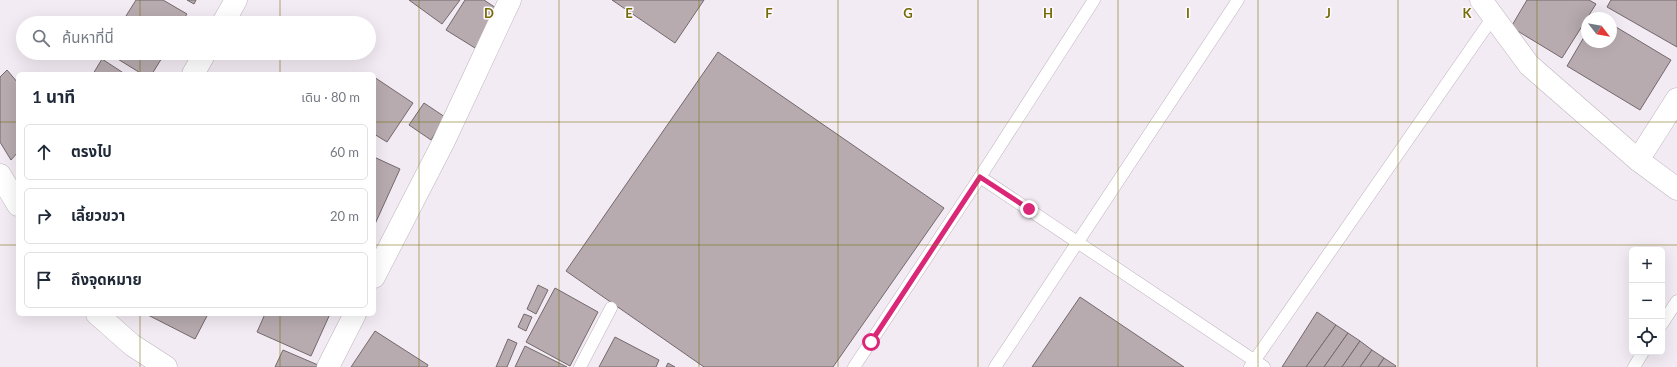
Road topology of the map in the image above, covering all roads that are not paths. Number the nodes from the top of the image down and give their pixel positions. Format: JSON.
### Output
{"nodes":[{"id":1,"x":236,"y":0,"type":"edge"},
{"id":2,"x":510,"y":0,"type":"edge"},
{"id":3,"x":1094,"y":0,"type":"edge"},
{"id":4,"x":1238,"y":0,"type":"edge"},
{"id":5,"x":1492,"y":6,"type":"edge"},
{"id":6,"x":227,"y":16,"type":"edge"},
{"id":7,"x":201,"y":60,"type":"edge"},
{"id":8,"x":193,"y":72,"type":"edge"},
{"id":9,"x":1677,"y":99,"type":"edge"},
{"id":10,"x":1638,"y":160,"type":"junction"},
{"id":11,"x":0,"y":175,"type":"edge"},
{"id":12,"x":980,"y":177,"type":"junction"},
{"id":13,"x":1677,"y":189,"type":"edge"},
{"id":14,"x":16,"y":202,"type":"edge"},
{"id":15,"x":1078,"y":242,"type":"junction"},
{"id":16,"x":376,"y":273,"type":"edge"},
{"id":17,"x":1677,"y":301,"type":"edge"},
{"id":18,"x":610,"y":308,"type":"dead end"},
{"id":19,"x":99,"y":316,"type":"edge"},
{"id":20,"x":354,"y":316,"type":"edge"},
{"id":21,"x":1665,"y":319,"type":"edge"},
{"id":22,"x":1641,"y":355,"type":"edge"},
{"id":23,"x":1256,"y":365,"type":"edge"},
{"id":24,"x":166,"y":367,"type":"edge"},
{"id":25,"x":328,"y":367,"type":"edge"},
{"id":26,"x":580,"y":367,"type":"edge"},
{"id":27,"x":854,"y":367,"type":"edge"},
{"id":28,"x":995,"y":367,"type":"edge"},
{"id":29,"x":1634,"y":367,"type":"edge"}],
"edges":[{"from":1,"to":6,"type":"street"},
{"from":2,"to":16,"type":"street"},
{"from":3,"to":12,"type":"lane"},
{"from":4,"to":15,"type":"lane"},
{"from":5,"to":10,"type":"street"},
{"from":5,"to":23,"type":"lane"},
{"from":7,"to":8,"type":"street"},
{"from":9,"to":10,"type":"street"},
{"from":10,"to":13,"type":"street"},
{"from":11,"to":14,"type":"street"},
{"from":12,"to":15,"type":"lane"},
{"from":12,"to":27,"type":"lane"},
{"from":15,"to":23,"type":"lane"},
{"from":15,"to":28,"type":"lane"},
{"from":17,"to":21,"type":"lane"},
{"from":18,"to":26,"type":"lane"},
{"from":19,"to":24,"type":"street"},
{"from":20,"to":25,"type":"street"},
{"from":22,"to":29,"type":"lane"}]}
